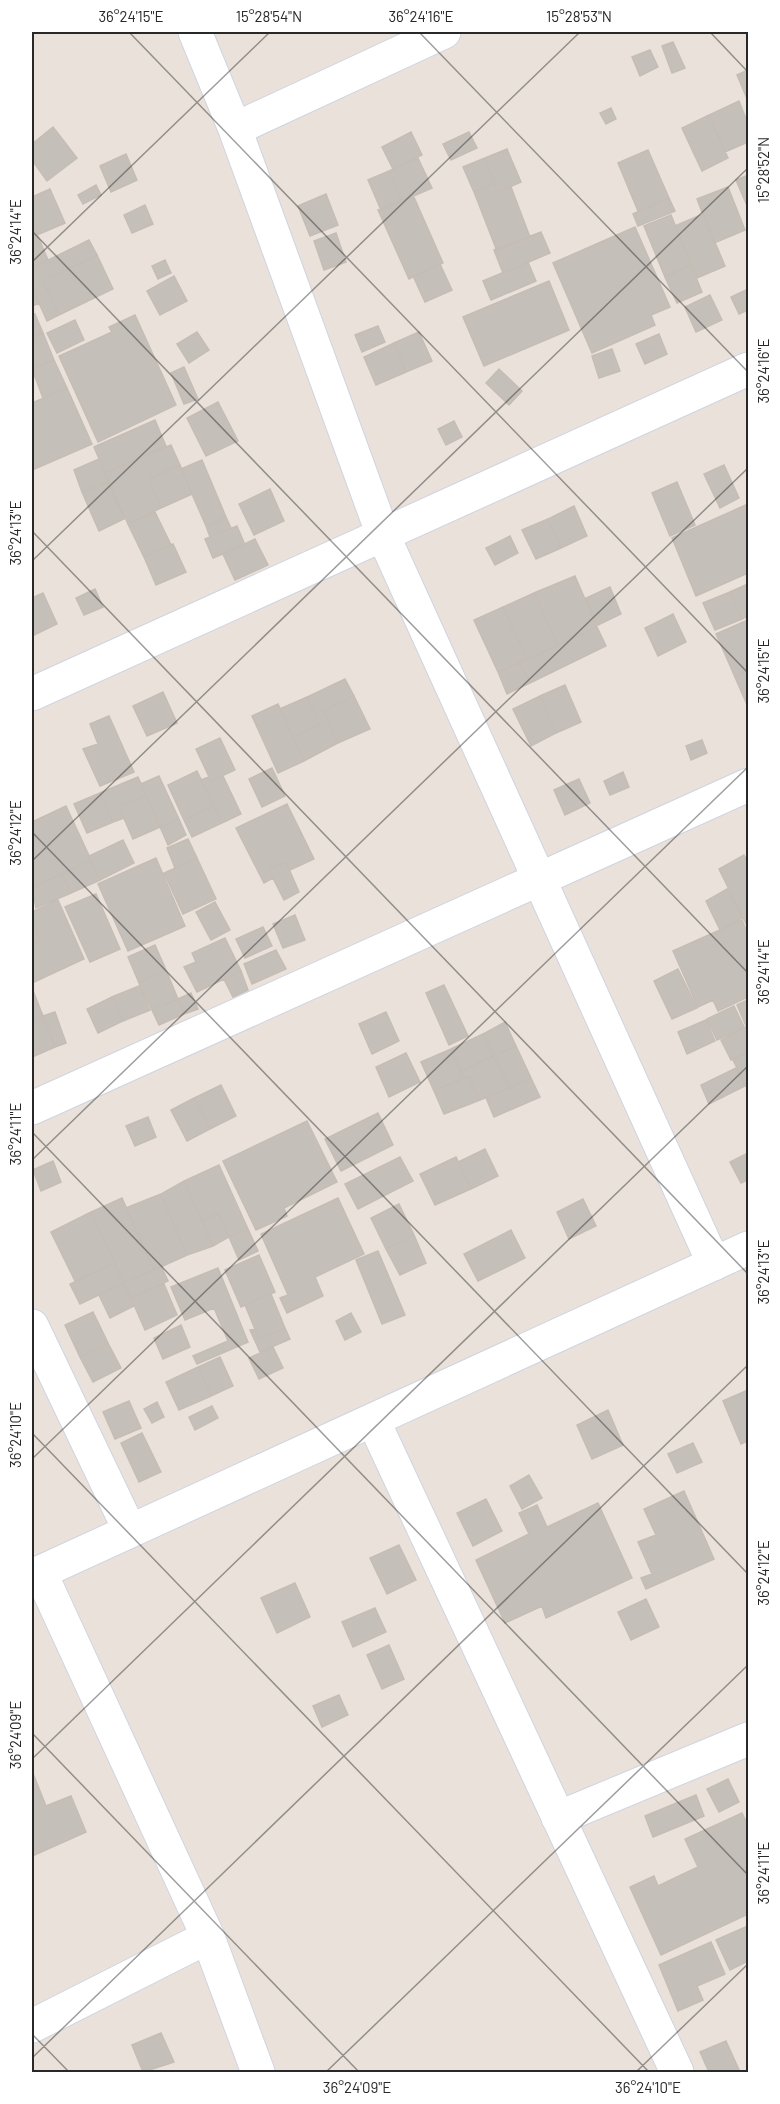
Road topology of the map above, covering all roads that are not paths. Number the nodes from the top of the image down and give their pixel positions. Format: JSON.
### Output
{"nodes":[{"id":1,"x":195,"y":32,"type":"edge"},
{"id":2,"x":444,"y":32,"type":"edge"},
{"id":3,"x":234,"y":129,"type":"junction"},
{"id":4,"x":748,"y":369,"type":"edge"},
{"id":5,"x":382,"y":535,"type":"junction"},
{"id":6,"x":32,"y":694,"type":"edge"},
{"id":7,"x":748,"y":785,"type":"edge"},
{"id":8,"x":539,"y":879,"type":"junction"},
{"id":9,"x":32,"y":1108,"type":"edge"},
{"id":10,"x":748,"y":1248,"type":"edge"},
{"id":11,"x":714,"y":1264,"type":"junction"},
{"id":12,"x":32,"y":1326,"type":"edge"},
{"id":13,"x":373,"y":1420,"type":"junction"},
{"id":14,"x":130,"y":1531,"type":"junction"},
{"id":15,"x":36,"y":1574,"type":"edge"},
{"id":16,"x":748,"y":1739,"type":"edge"},
{"id":17,"x":558,"y":1818,"type":"junction"},
{"id":18,"x":207,"y":1937,"type":"junction"},
{"id":19,"x":32,"y":2026,"type":"edge"},
{"id":20,"x":258,"y":2073,"type":"edge"},
{"id":21,"x":677,"y":2073,"type":"edge"}],
"edges":[{"from":1,"to":3,"type":"street"},
{"from":2,"to":3,"type":"street"},
{"from":3,"to":5,"type":"street"},
{"from":4,"to":5,"type":"street"},
{"from":5,"to":6,"type":"street"},
{"from":5,"to":8,"type":"street"},
{"from":7,"to":8,"type":"street"},
{"from":8,"to":9,"type":"street"},
{"from":8,"to":11,"type":"street"},
{"from":10,"to":11,"type":"street"},
{"from":11,"to":13,"type":"street"},
{"from":12,"to":14,"type":"street"},
{"from":13,"to":14,"type":"street"},
{"from":13,"to":17,"type":"street"},
{"from":14,"to":15,"type":"street"},
{"from":15,"to":18,"type":"street"},
{"from":16,"to":17,"type":"street"},
{"from":17,"to":21,"type":"street"},
{"from":18,"to":19,"type":"street"},
{"from":18,"to":20,"type":"street"}]}
